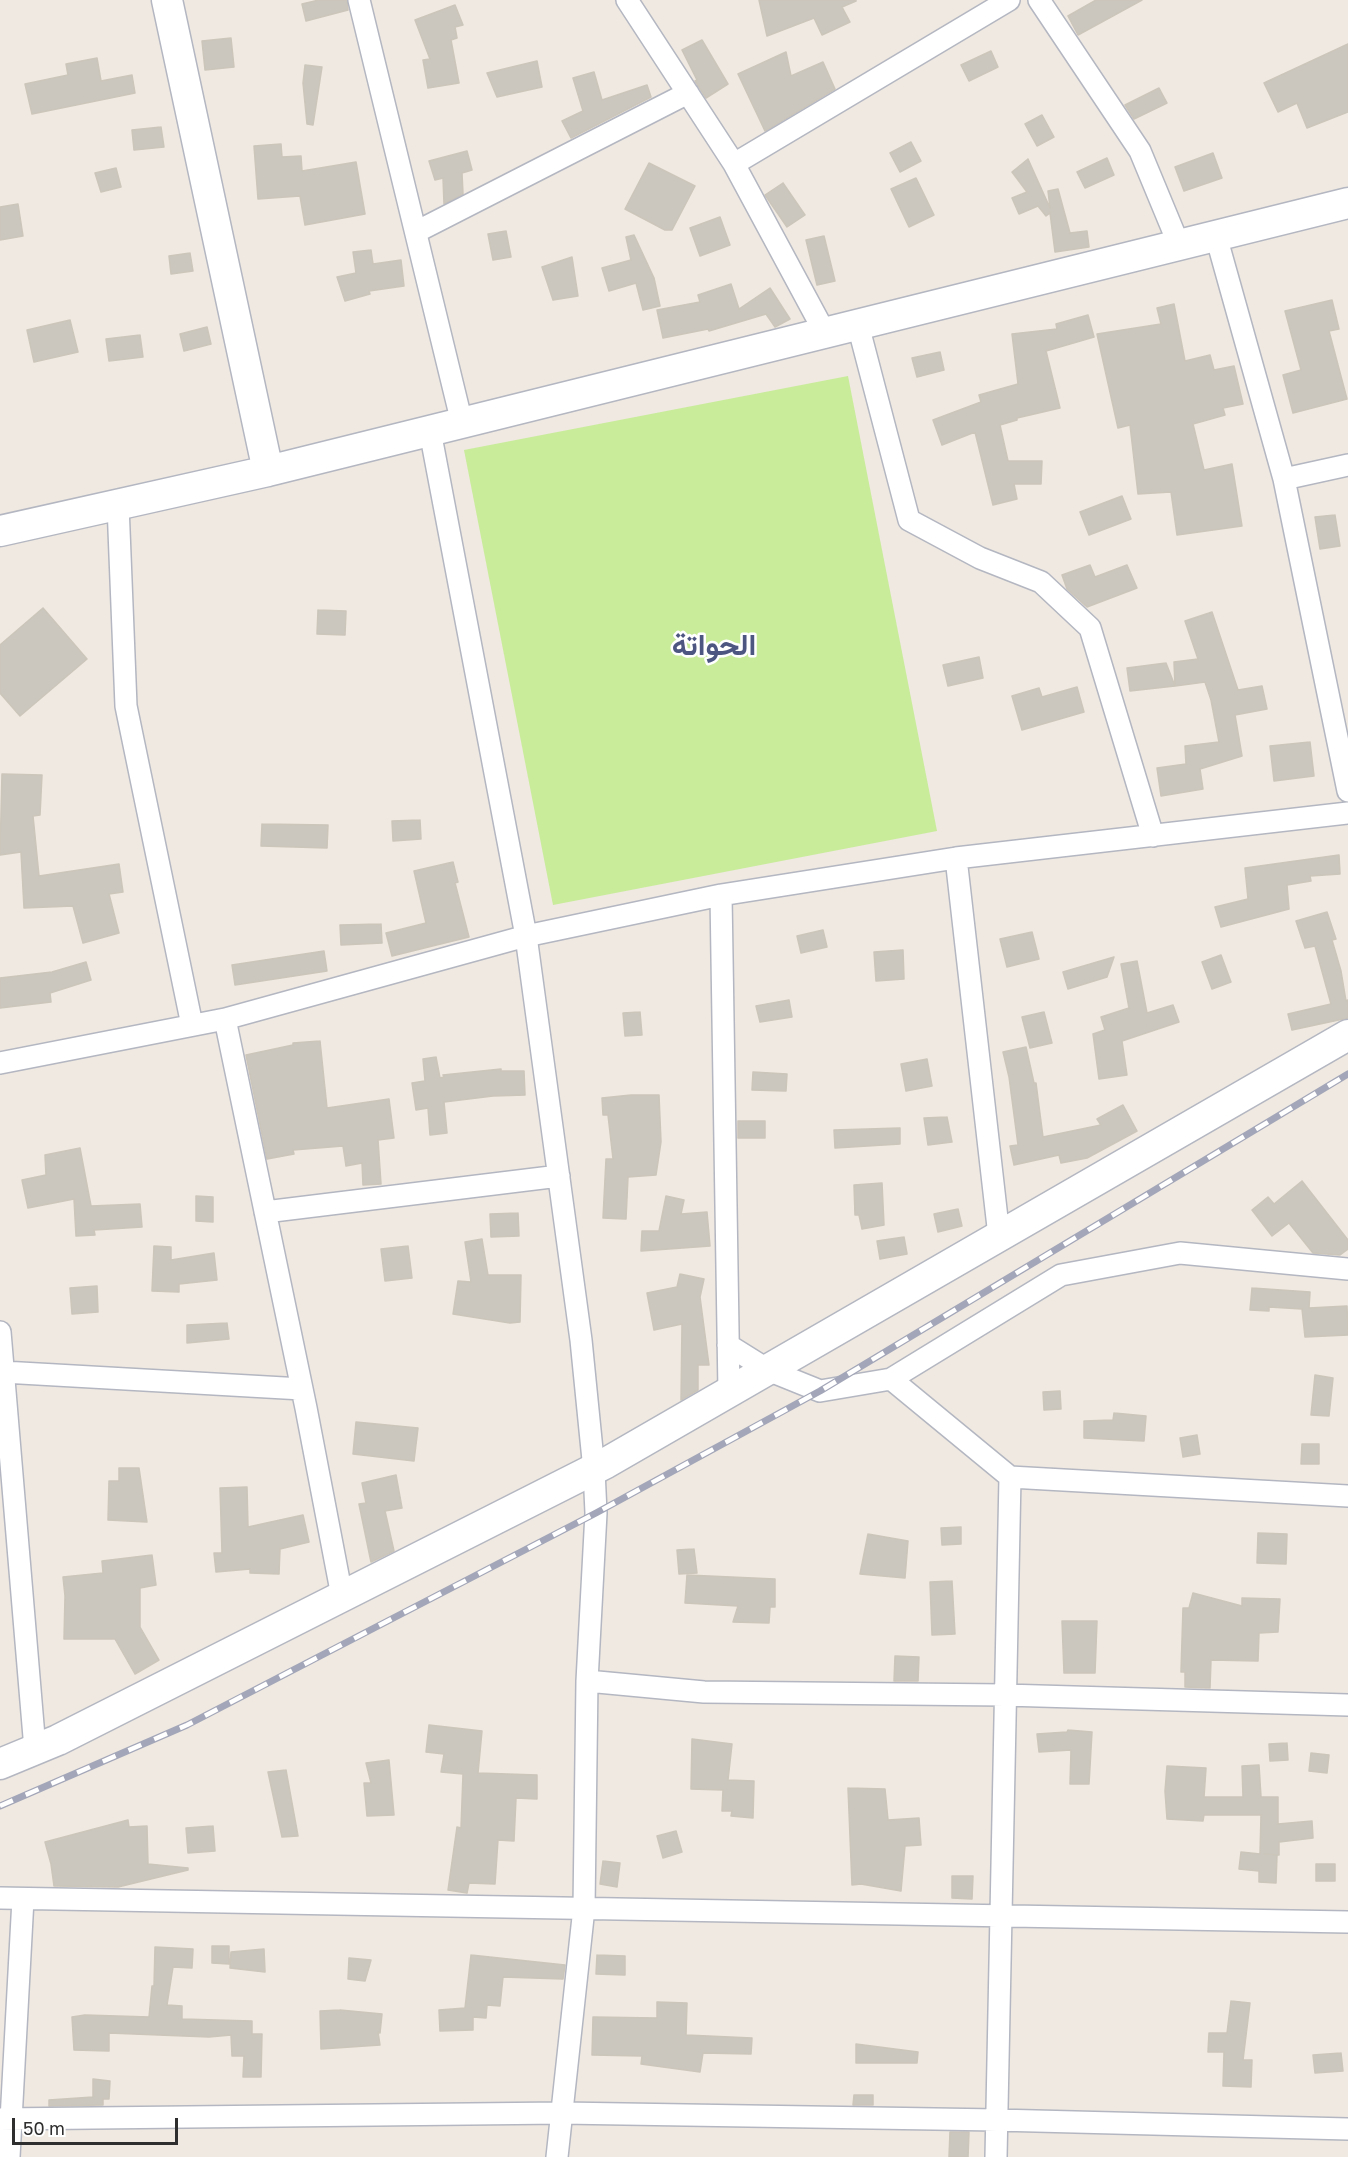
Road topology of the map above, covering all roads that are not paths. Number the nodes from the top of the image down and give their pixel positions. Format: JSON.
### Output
{"nodes":[{"id":1,"x":167,"y":0,"type":"edge"},
{"id":2,"x":359,"y":0,"type":"edge"},
{"id":3,"x":627,"y":0,"type":"edge"},
{"id":4,"x":1009,"y":0,"type":"edge"},
{"id":5,"x":1039,"y":0,"type":"edge"},
{"id":6,"x":688,"y":93,"type":"junction"},
{"id":7,"x":734,"y":164,"type":"junction"},
{"id":8,"x":1348,"y":203,"type":"edge"},
{"id":9,"x":416,"y":232,"type":"junction"},
{"id":10,"x":1216,"y":236,"type":"junction"},
{"id":11,"x":1179,"y":245,"type":"junction"},
{"id":12,"x":858,"y":325,"type":"junction"},
{"id":13,"x":825,"y":333,"type":"junction"},
{"id":14,"x":462,"y":423,"type":"junction"},
{"id":15,"x":430,"y":431,"type":"junction"},
{"id":16,"x":1348,"y":465,"type":"edge"},
{"id":17,"x":268,"y":471,"type":"junction"},
{"id":18,"x":1284,"y":478,"type":"junction"},
{"id":19,"x":118,"y":505,"type":"junction"},
{"id":20,"x":0,"y":531,"type":"edge"},
{"id":21,"x":1348,"y":791,"type":"edge"},
{"id":22,"x":1348,"y":813,"type":"edge"},
{"id":23,"x":1153,"y":836,"type":"junction"},
{"id":24,"x":956,"y":858,"type":"junction"},
{"id":25,"x":721,"y":895,"type":"junction"},
{"id":26,"x":526,"y":936,"type":"junction"},
{"id":27,"x":225,"y":1019,"type":"junction"},
{"id":28,"x":192,"y":1025,"type":"junction"},
{"id":29,"x":1348,"y":1035,"type":"edge"},
{"id":30,"x":0,"y":1063,"type":"edge"},
{"id":31,"x":559,"y":1176,"type":"junction"},
{"id":32,"x":265,"y":1212,"type":"junction"},
{"id":33,"x":999,"y":1236,"type":"junction"},
{"id":34,"x":1348,"y":1269,"type":"edge"},
{"id":35,"x":0,"y":1332,"type":"edge"},
{"id":36,"x":728,"y":1345,"type":"junction"},
{"id":37,"x":768,"y":1370,"type":"junction"},
{"id":38,"x":3,"y":1372,"type":"junction"},
{"id":39,"x":891,"y":1379,"type":"junction"},
{"id":40,"x":302,"y":1389,"type":"junction"},
{"id":41,"x":729,"y":1392,"type":"junction"},
{"id":42,"x":594,"y":1470,"type":"junction"},
{"id":43,"x":1010,"y":1476,"type":"junction"},
{"id":44,"x":1348,"y":1496,"type":"edge"},
{"id":45,"x":342,"y":1596,"type":"junction"},
{"id":46,"x":587,"y":1681,"type":"junction"},
{"id":47,"x":1005,"y":1695,"type":"junction"},
{"id":48,"x":1348,"y":1706,"type":"edge"},
{"id":49,"x":35,"y":1749,"type":"junction"},
{"id":50,"x":0,"y":1764,"type":"edge"},
{"id":51,"x":0,"y":1898,"type":"edge"},
{"id":52,"x":23,"y":1899,"type":"junction"},
{"id":53,"x":584,"y":1908,"type":"junction"},
{"id":54,"x":1000,"y":1914,"type":"junction"},
{"id":55,"x":1348,"y":1922,"type":"edge"},
{"id":56,"x":562,"y":2113,"type":"junction"},
{"id":57,"x":5,"y":2119,"type":"edge"},
{"id":58,"x":997,"y":2120,"type":"junction"},
{"id":59,"x":1348,"y":2129,"type":"edge"},
{"id":60,"x":9,"y":2157,"type":"edge"},
{"id":61,"x":557,"y":2157,"type":"edge"},
{"id":62,"x":996,"y":2157,"type":"edge"}],
"edges":[{"from":1,"to":17,"type":"street"},
{"from":2,"to":9,"type":"street"},
{"from":3,"to":6,"type":"street"},
{"from":4,"to":7,"type":"street"},
{"from":5,"to":11,"type":"street"},
{"from":6,"to":7,"type":"street"},
{"from":6,"to":9,"type":"street"},
{"from":7,"to":13,"type":"street"},
{"from":8,"to":10,"type":"street"},
{"from":9,"to":14,"type":"street"},
{"from":10,"to":11,"type":"street"},
{"from":10,"to":18,"type":"street"},
{"from":11,"to":12,"type":"street"},
{"from":12,"to":13,"type":"street"},
{"from":12,"to":23,"type":"street"},
{"from":13,"to":14,"type":"street"},
{"from":14,"to":15,"type":"street"},
{"from":15,"to":17,"type":"street"},
{"from":15,"to":26,"type":"street"},
{"from":16,"to":18,"type":"street"},
{"from":17,"to":19,"type":"street"},
{"from":18,"to":21,"type":"street"},
{"from":19,"to":20,"type":"street"},
{"from":19,"to":28,"type":"street"},
{"from":22,"to":23,"type":"street"},
{"from":23,"to":24,"type":"street"},
{"from":24,"to":25,"type":"street"},
{"from":24,"to":33,"type":"street"},
{"from":25,"to":26,"type":"street"},
{"from":25,"to":36,"type":"street"},
{"from":26,"to":27,"type":"street"},
{"from":26,"to":31,"type":"street"},
{"from":27,"to":28,"type":"street"},
{"from":27,"to":32,"type":"street"},
{"from":28,"to":30,"type":"street"},
{"from":29,"to":33,"type":"street"},
{"from":31,"to":32,"type":"street"},
{"from":31,"to":42,"type":"street"},
{"from":32,"to":40,"type":"street"},
{"from":33,"to":37,"type":"street"},
{"from":34,"to":39,"type":"street"},
{"from":35,"to":38,"type":"street"},
{"from":36,"to":37,"type":"street"},
{"from":36,"to":41,"type":"street"},
{"from":37,"to":39,"type":"street"},
{"from":37,"to":41,"type":"street"},
{"from":38,"to":40,"type":"street"},
{"from":38,"to":49,"type":"street"},
{"from":39,"to":43,"type":"street"},
{"from":40,"to":45,"type":"street"},
{"from":41,"to":42,"type":"street"},
{"from":42,"to":45,"type":"street"},
{"from":42,"to":46,"type":"street"},
{"from":43,"to":44,"type":"street"},
{"from":43,"to":47,"type":"street"},
{"from":45,"to":49,"type":"street"},
{"from":46,"to":47,"type":"street"},
{"from":46,"to":53,"type":"street"},
{"from":47,"to":48,"type":"street"},
{"from":47,"to":54,"type":"street"},
{"from":49,"to":50,"type":"street"},
{"from":51,"to":52,"type":"street"},
{"from":52,"to":53,"type":"street"},
{"from":52,"to":57,"type":"street"},
{"from":53,"to":54,"type":"street"},
{"from":53,"to":56,"type":"street"},
{"from":54,"to":55,"type":"street"},
{"from":54,"to":58,"type":"street"},
{"from":56,"to":57,"type":"street"},
{"from":56,"to":58,"type":"street"},
{"from":56,"to":61,"type":"street"},
{"from":57,"to":60,"type":"street"},
{"from":58,"to":59,"type":"street"},
{"from":58,"to":62,"type":"street"}]}
